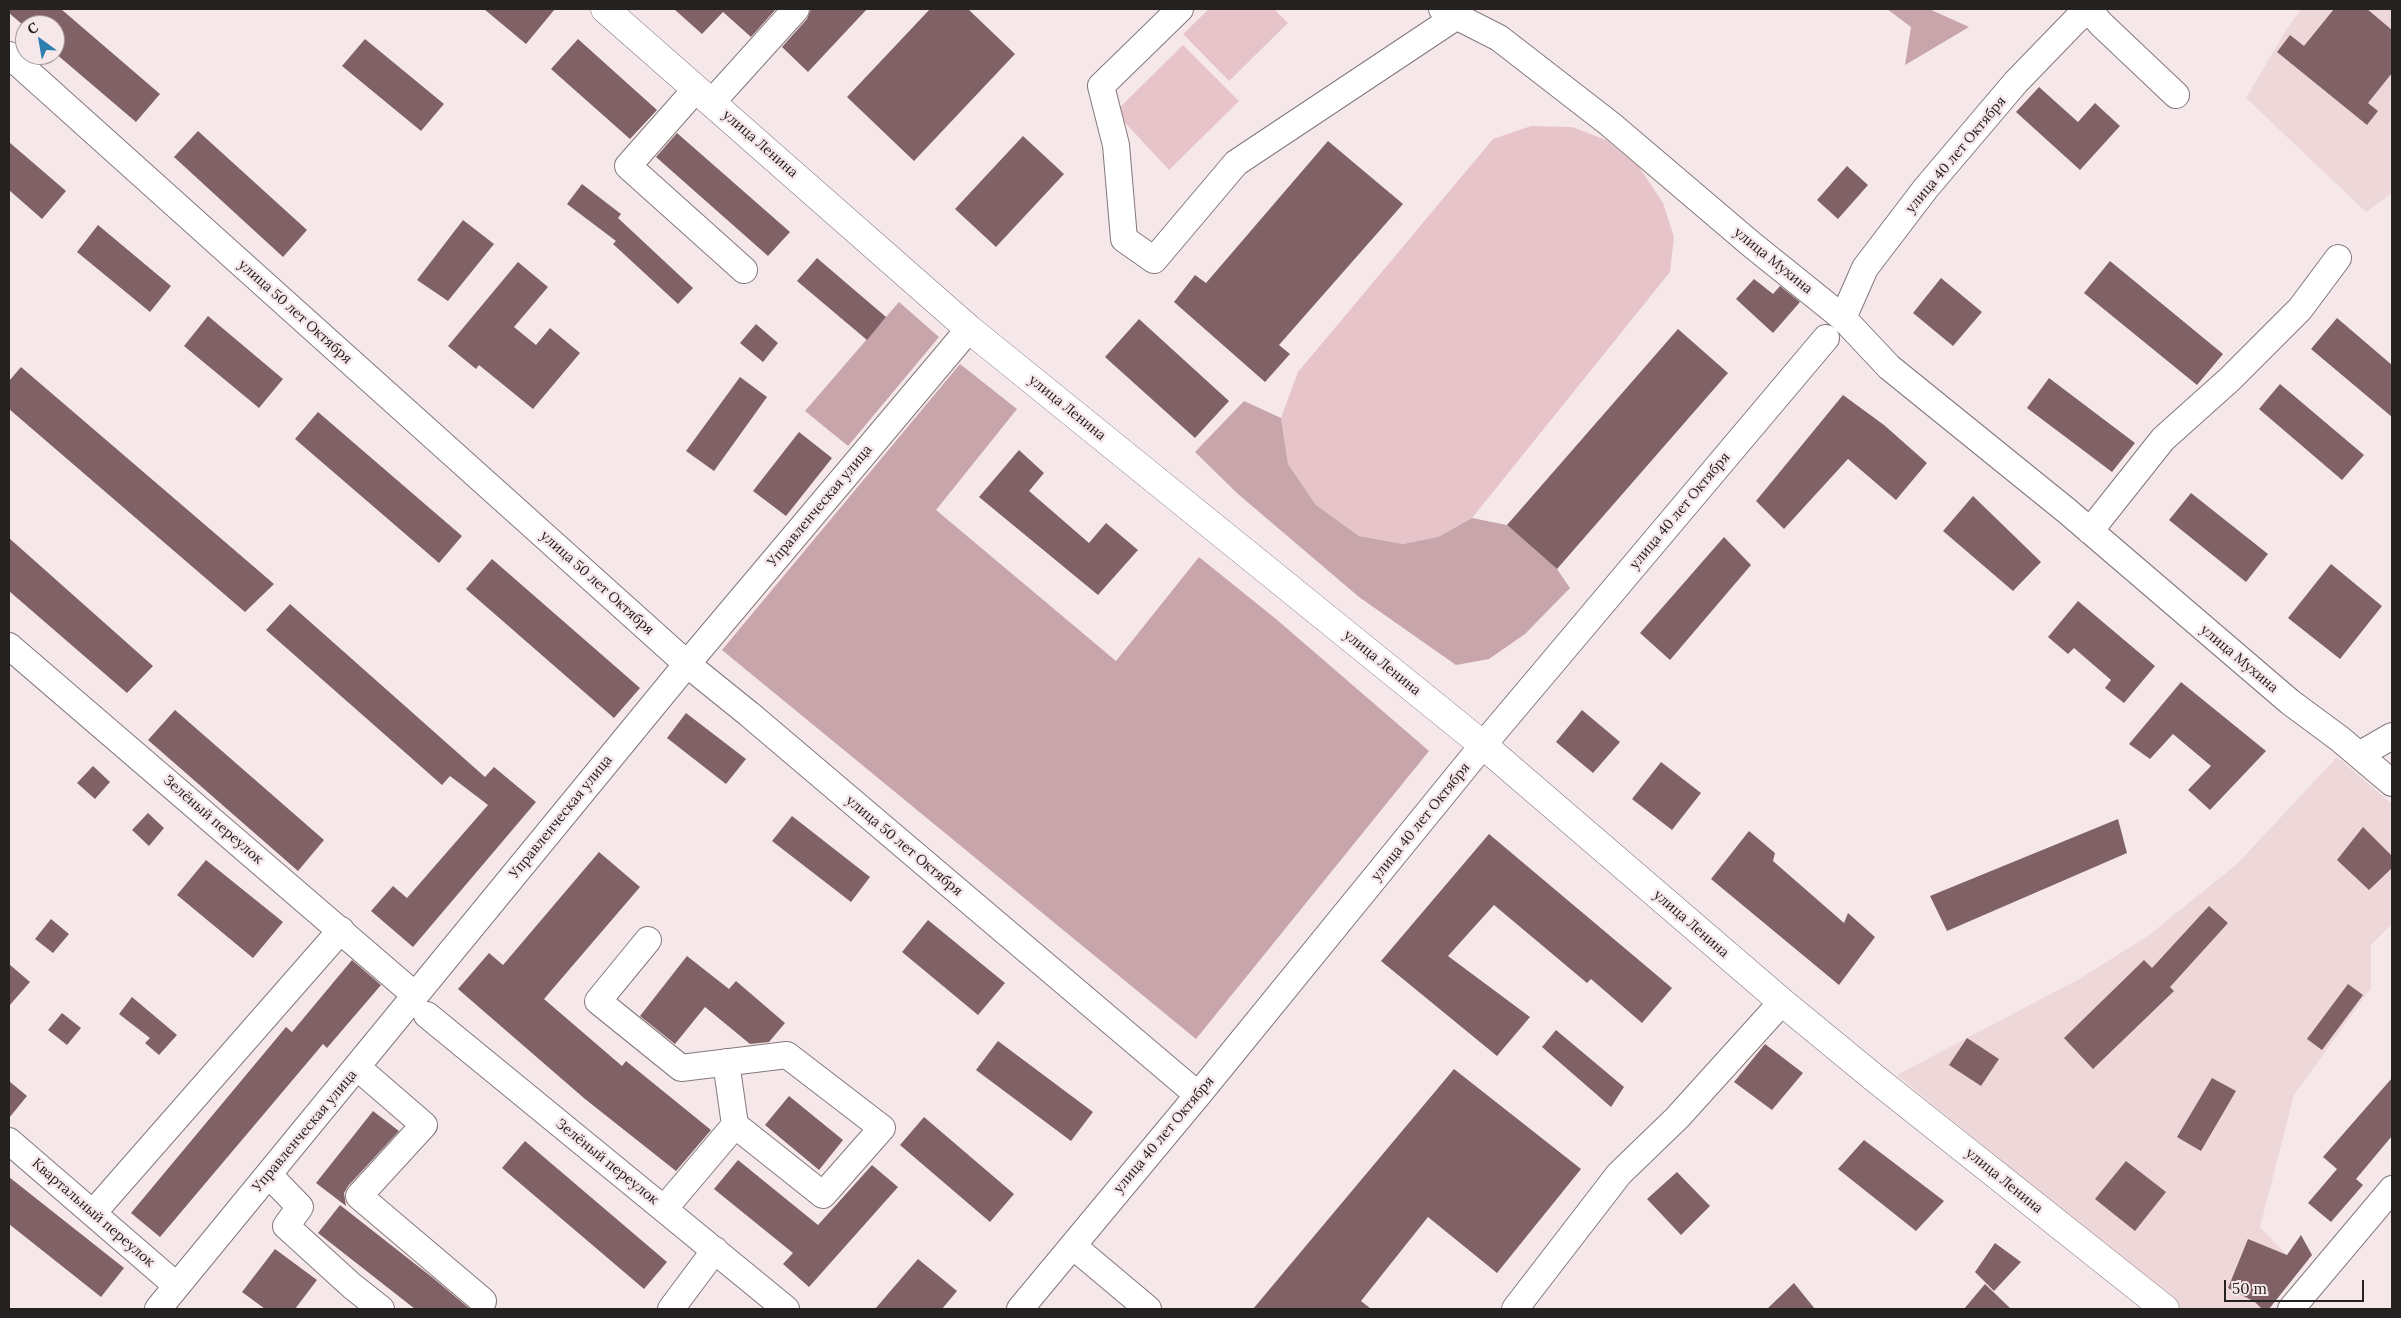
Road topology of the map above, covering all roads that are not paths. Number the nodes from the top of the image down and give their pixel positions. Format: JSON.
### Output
{"nodes":[{"id":1,"x":605,"y":9,"type":"edge"},
{"id":2,"x":796,"y":9,"type":"edge"},
{"id":3,"x":1180,"y":9,"type":"edge"},
{"id":4,"x":2089,"y":9,"type":"edge"},
{"id":5,"x":1449,"y":12,"type":"edge"},
{"id":6,"x":9,"y":55,"type":"edge"},
{"id":7,"x":2176,"y":95,"type":"dead end"},
{"id":8,"x":704,"y":96,"type":"junction"},
{"id":9,"x":2338,"y":258,"type":"dead end"},
{"id":10,"x":744,"y":270,"type":"dead end"},
{"id":11,"x":1843,"y":318,"type":"junction"},
{"id":12,"x":970,"y":329,"type":"junction"},
{"id":13,"x":1826,"y":338,"type":"dead end"},
{"id":14,"x":2090,"y":531,"type":"junction"},
{"id":15,"x":9,"y":646,"type":"edge"},
{"id":16,"x":687,"y":664,"type":"junction"},
{"id":17,"x":2392,"y":736,"type":"edge"},
{"id":18,"x":1483,"y":745,"type":"junction"},
{"id":19,"x":2359,"y":755,"type":"junction"},
{"id":20,"x":2392,"y":784,"type":"edge"},
{"id":21,"x":341,"y":930,"type":"junction"},
{"id":22,"x":648,"y":940,"type":"dead end"},
{"id":23,"x":1782,"y":1002,"type":"junction"},
{"id":24,"x":421,"y":1005,"type":"junction"},
{"id":25,"x":726,"y":1062,"type":"junction"},
{"id":26,"x":358,"y":1068,"type":"junction"},
{"id":27,"x":1198,"y":1095,"type":"junction"},
{"id":28,"x":735,"y":1126,"type":"junction"},
{"id":29,"x":9,"y":1141,"type":"edge"},
{"id":30,"x":269,"y":1175,"type":"junction"},
{"id":31,"x":2392,"y":1189,"type":"edge"},
{"id":32,"x":664,"y":1209,"type":"junction"},
{"id":33,"x":93,"y":1213,"type":"junction"},
{"id":34,"x":1073,"y":1246,"type":"junction"},
{"id":35,"x":714,"y":1250,"type":"junction"},
{"id":36,"x":177,"y":1286,"type":"junction"},
{"id":37,"x":483,"y":1301,"type":"dead end"},
{"id":38,"x":158,"y":1309,"type":"edge"},
{"id":39,"x":381,"y":1309,"type":"edge"},
{"id":40,"x":672,"y":1309,"type":"edge"},
{"id":41,"x":786,"y":1309,"type":"edge"},
{"id":42,"x":1020,"y":1309,"type":"edge"},
{"id":43,"x":1148,"y":1309,"type":"edge"},
{"id":44,"x":1515,"y":1309,"type":"edge"},
{"id":45,"x":2165,"y":1309,"type":"edge"},
{"id":46,"x":2291,"y":1309,"type":"edge"}],
"edges":[{"from":1,"to":8,"type":"main road","name":"улица Ленина"},
{"from":2,"to":8,"type":"street"},
{"from":3,"to":5,"type":"street"},
{"from":4,"to":7,"type":"street"},
{"from":4,"to":11,"type":"street","name":"улица 40 лет Октября"},
{"from":5,"to":11,"type":"street","name":"улица Мухина"},
{"from":6,"to":16,"type":"street","name":"улица 50 лет Октября"},
{"from":8,"to":10,"type":"street"},
{"from":8,"to":12,"type":"main road","name":"улица Ленина"},
{"from":9,"to":14,"type":"street"},
{"from":11,"to":14,"type":"street","name":"улица Мухина"},
{"from":12,"to":16,"type":"street","name":"Управленческая улица"},
{"from":12,"to":18,"type":"main road","name":"улица Ленина"},
{"from":13,"to":18,"type":"street","name":"улица 40 лет Октября"},
{"from":14,"to":19,"type":"street","name":"улица Мухина"},
{"from":15,"to":21,"type":"street","name":"Зелёный переулок"},
{"from":16,"to":24,"type":"street","name":"Управленческая улица"},
{"from":16,"to":27,"type":"street","name":"улица 50 лет Октября"},
{"from":17,"to":19,"type":"street"},
{"from":18,"to":23,"type":"main road","name":"улица Ленина"},
{"from":18,"to":27,"type":"street","name":"улица 40 лет Октября"},
{"from":19,"to":20,"type":"street","name":"улица Мухина"},
{"from":21,"to":24,"type":"street","name":"Зелёный переулок"},
{"from":21,"to":33,"type":"street"},
{"from":22,"to":25,"type":"street"},
{"from":23,"to":44,"type":"street"},
{"from":23,"to":45,"type":"main road","name":"улица Ленина"},
{"from":24,"to":26,"type":"street","name":"Управленческая улица"},
{"from":24,"to":32,"type":"street","name":"Зелёный переулок"},
{"from":25,"to":28,"type":"street"},
{"from":25,"to":28,"type":"street"},
{"from":26,"to":30,"type":"street","name":"Управленческая улица"},
{"from":26,"to":37,"type":"street"},
{"from":27,"to":34,"type":"street","name":"улица 40 лет Октября"},
{"from":28,"to":32,"type":"street"},
{"from":29,"to":33,"type":"street","name":"Квартальный переулок"},
{"from":30,"to":36,"type":"street","name":"Управленческая улица"},
{"from":30,"to":39,"type":"street"},
{"from":31,"to":46,"type":"street"},
{"from":32,"to":35,"type":"street","name":"Зелёный переулок"},
{"from":33,"to":36,"type":"street","name":"Квартальный переулок"},
{"from":34,"to":42,"type":"street","name":"улица 40 лет Октября"},
{"from":34,"to":43,"type":"street"},
{"from":35,"to":40,"type":"street"},
{"from":35,"to":41,"type":"street","name":"Зелёный переулок"},
{"from":36,"to":38,"type":"street","name":"Управленческая улица"}]}
